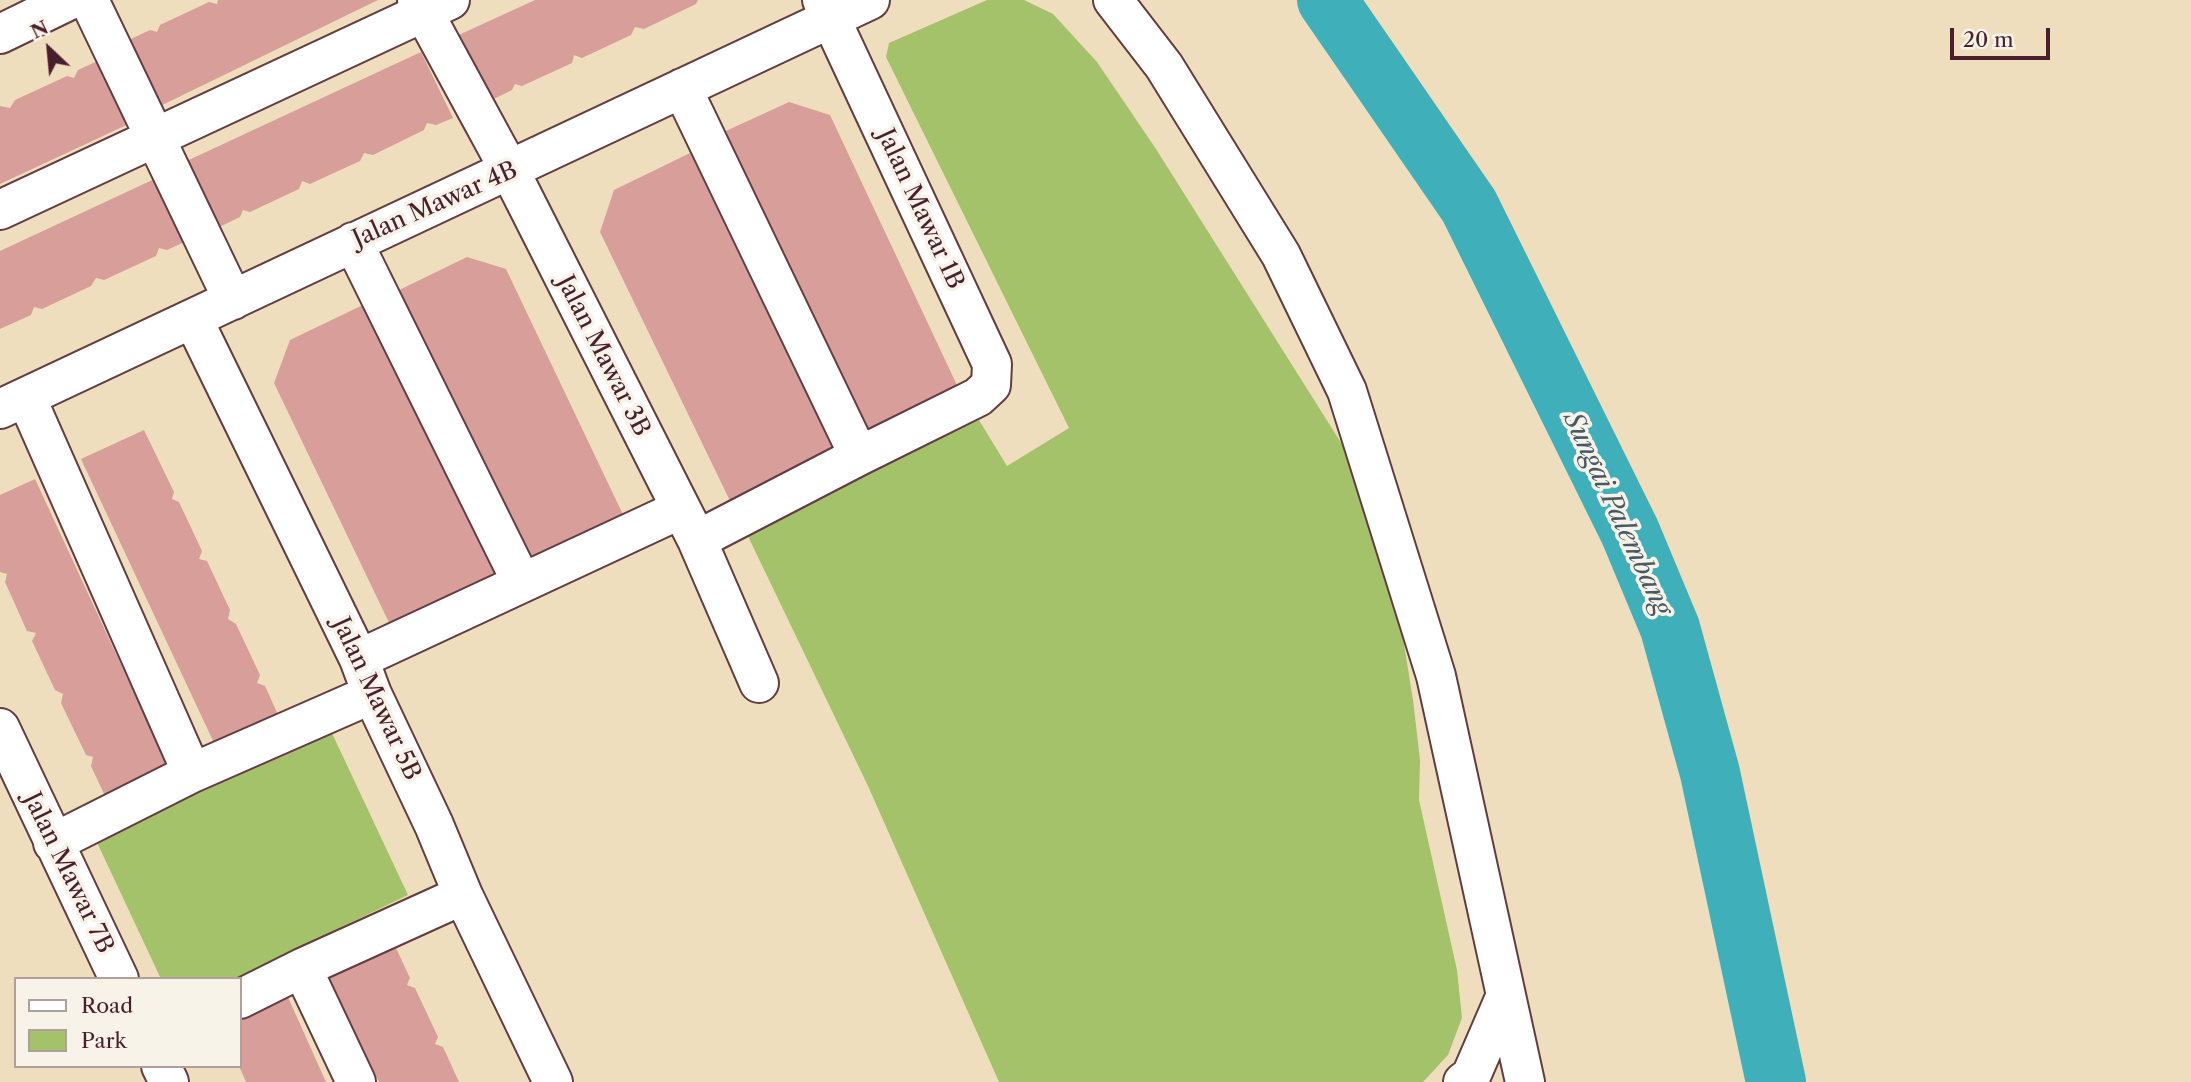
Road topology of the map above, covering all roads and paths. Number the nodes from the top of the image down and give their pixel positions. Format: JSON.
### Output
{"nodes":[{"id":1,"x":70,"y":0,"type":"edge"},
{"id":2,"x":89,"y":0,"type":"edge"},
{"id":3,"x":870,"y":0,"type":"edge"},
{"id":4,"x":1113,"y":0,"type":"edge"},
{"id":5,"x":430,"y":4,"type":"edge"},
{"id":6,"x":827,"y":9,"type":"edge"},
{"id":7,"x":0,"y":34,"type":"edge"},
{"id":8,"x":682,"y":88,"type":"junction"},
{"id":9,"x":154,"y":137,"type":"junction"},
{"id":10,"x":510,"y":171,"type":"junction"},
{"id":11,"x":0,"y":210,"type":"edge"},
{"id":12,"x":353,"y":242,"type":"junction"},
{"id":13,"x":233,"y":300,"type":"junction"},
{"id":14,"x":193,"y":319,"type":"junction"},
{"id":15,"x":13,"y":403,"type":"edge"},
{"id":16,"x":859,"y":456,"type":"junction"},
{"id":17,"x":688,"y":525,"type":"junction"},
{"id":18,"x":522,"y":583,"type":"junction"},
{"id":19,"x":366,"y":676,"type":"junction"},
{"id":20,"x":759,"y":683,"type":"dead end"},
{"id":21,"x":0,"y":729,"type":"edge"},
{"id":22,"x":192,"y":773,"type":"junction"},
{"id":23,"x":53,"y":843,"type":"junction"},
{"id":24,"x":463,"y":895,"type":"junction"},
{"id":25,"x":303,"y":968,"type":"junction"},
{"id":26,"x":119,"y":977,"type":"edge"},
{"id":27,"x":1506,"y":995,"type":"junction"},
{"id":28,"x":242,"y":998,"type":"edge"},
{"id":29,"x":356,"y":1082,"type":"edge"},
{"id":30,"x":553,"y":1082,"type":"edge"},
{"id":31,"x":1464,"y":1082,"type":"edge"},
{"id":32,"x":1525,"y":1082,"type":"edge"}],
"edges":[{"from":1,"to":7,"type":"street"},
{"from":2,"to":9,"type":"street"},
{"from":3,"to":6,"type":"street","name":"Jalan Mawar 4B"},
{"from":4,"to":27,"type":"street"},
{"from":5,"to":9,"type":"street"},
{"from":5,"to":10,"type":"street","name":"Jalan Mawar 3B"},
{"from":6,"to":8,"type":"street","name":"Jalan Mawar 4B"},
{"from":6,"to":16,"type":"street","name":"Jalan Mawar 1B"},
{"from":8,"to":10,"type":"street","name":"Jalan Mawar 4B"},
{"from":8,"to":16,"type":"street"},
{"from":9,"to":11,"type":"street"},
{"from":9,"to":13,"type":"street"},
{"from":10,"to":12,"type":"street","name":"Jalan Mawar 4B"},
{"from":10,"to":17,"type":"street","name":"Jalan Mawar 3B"},
{"from":12,"to":13,"type":"street","name":"Jalan Mawar 4B"},
{"from":12,"to":18,"type":"street"},
{"from":13,"to":14,"type":"street","name":"Jalan Mawar 4B"},
{"from":14,"to":15,"type":"street","name":"Jalan Mawar 4B"},
{"from":14,"to":19,"type":"street","name":"Jalan Mawar 5B"},
{"from":15,"to":22,"type":"street"},
{"from":16,"to":17,"type":"street"},
{"from":17,"to":18,"type":"street"},
{"from":17,"to":20,"type":"street","name":"Jalan Mawar 3B"},
{"from":18,"to":19,"type":"street"},
{"from":19,"to":22,"type":"street"},
{"from":19,"to":24,"type":"street","name":"Jalan Mawar 5B"},
{"from":21,"to":23,"type":"street","name":"Jalan Mawar 7B"},
{"from":22,"to":23,"type":"street"},
{"from":23,"to":26,"type":"street","name":"Jalan Mawar 7B"},
{"from":24,"to":25,"type":"street"},
{"from":24,"to":30,"type":"street","name":"Jalan Mawar 5B"},
{"from":25,"to":28,"type":"street"},
{"from":25,"to":29,"type":"street"},
{"from":27,"to":31,"type":"street"},
{"from":27,"to":32,"type":"street"}]}
